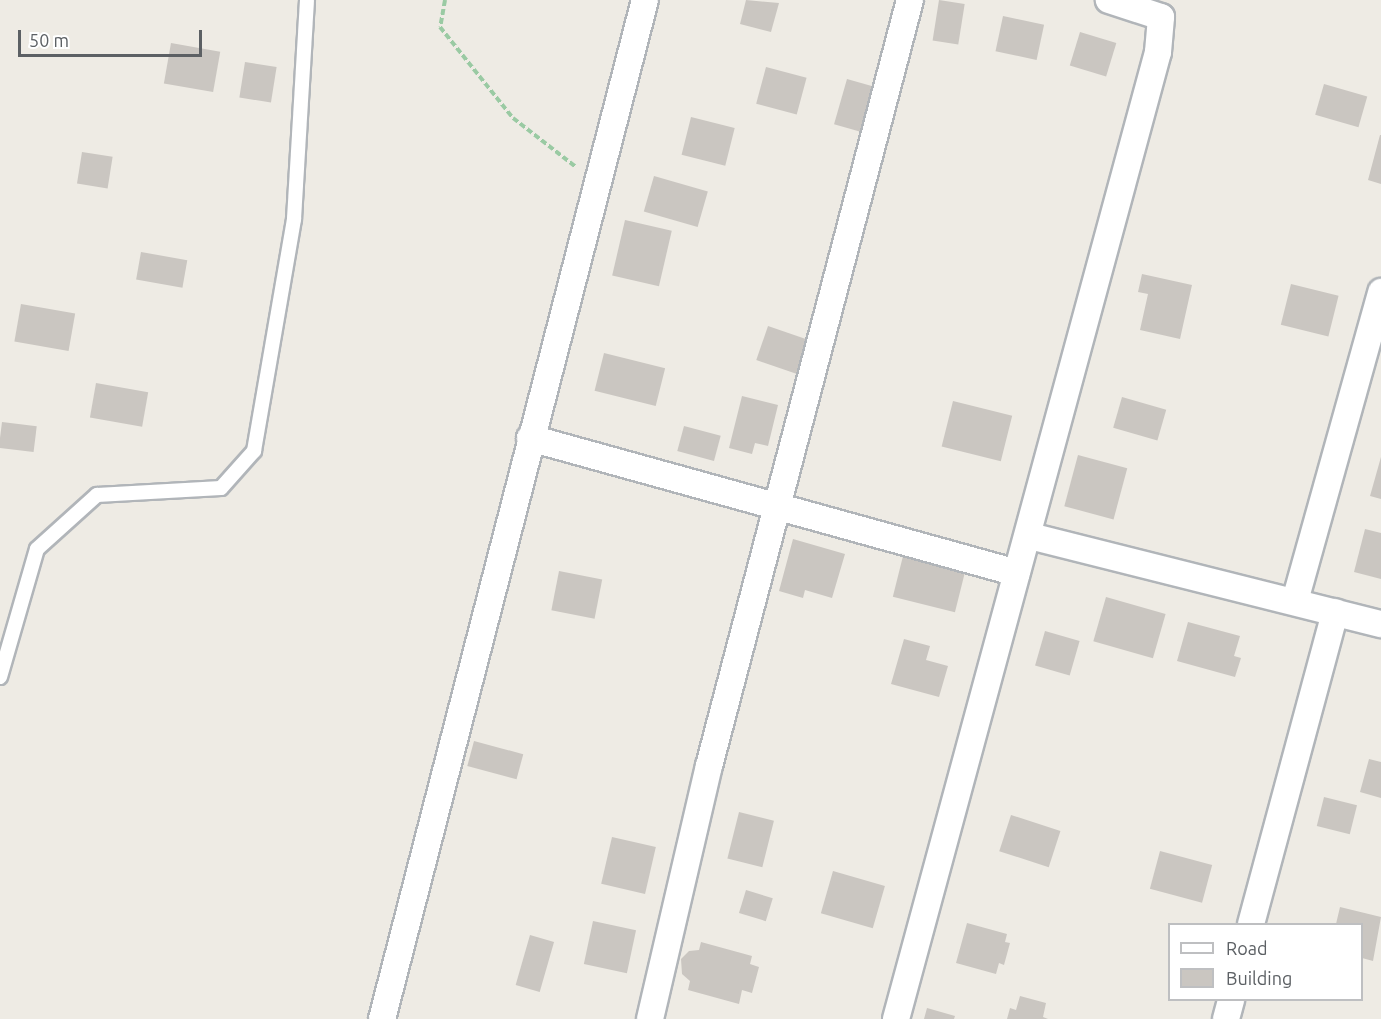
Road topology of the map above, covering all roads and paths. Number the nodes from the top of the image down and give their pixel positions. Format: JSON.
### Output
{"nodes":[{"id":1,"x":307,"y":0,"type":"edge"},
{"id":2,"x":445,"y":0,"type":"edge"},
{"id":3,"x":645,"y":0,"type":"edge"},
{"id":4,"x":910,"y":0,"type":"edge"},
{"id":5,"x":1108,"y":0,"type":"edge"},
{"id":6,"x":596,"y":181,"type":"junction"},
{"id":7,"x":1381,"y":292,"type":"edge"},
{"id":8,"x":530,"y":438,"type":"junction"},
{"id":9,"x":777,"y":507,"type":"junction"},
{"id":10,"x":1030,"y":536,"type":"junction"},
{"id":11,"x":1017,"y":573,"type":"junction"},
{"id":12,"x":1295,"y":601,"type":"junction"},
{"id":13,"x":1335,"y":612,"type":"junction"},
{"id":14,"x":1381,"y":624,"type":"edge"},
{"id":15,"x":0,"y":677,"type":"edge"},
{"id":16,"x":1251,"y":923,"type":"edge"},
{"id":17,"x":1230,"y":1001,"type":"edge"},
{"id":18,"x":382,"y":1019,"type":"edge"},
{"id":19,"x":650,"y":1019,"type":"edge"},
{"id":20,"x":896,"y":1019,"type":"edge"},
{"id":21,"x":1226,"y":1019,"type":"edge"}],
"edges":[{"from":1,"to":15,"type":"lane"},
{"from":2,"to":6,"type":"path"},
{"from":3,"to":6,"type":"street"},
{"from":4,"to":9,"type":"street"},
{"from":5,"to":10,"type":"street"},
{"from":6,"to":8,"type":"street"},
{"from":7,"to":12,"type":"street"},
{"from":8,"to":9,"type":"street"},
{"from":8,"to":18,"type":"street"},
{"from":9,"to":11,"type":"street"},
{"from":9,"to":19,"type":"street"},
{"from":10,"to":11,"type":"street"},
{"from":10,"to":12,"type":"street"},
{"from":11,"to":20,"type":"street"},
{"from":12,"to":13,"type":"street"},
{"from":13,"to":14,"type":"street"},
{"from":13,"to":16,"type":"street"},
{"from":17,"to":21,"type":"street"}]}
